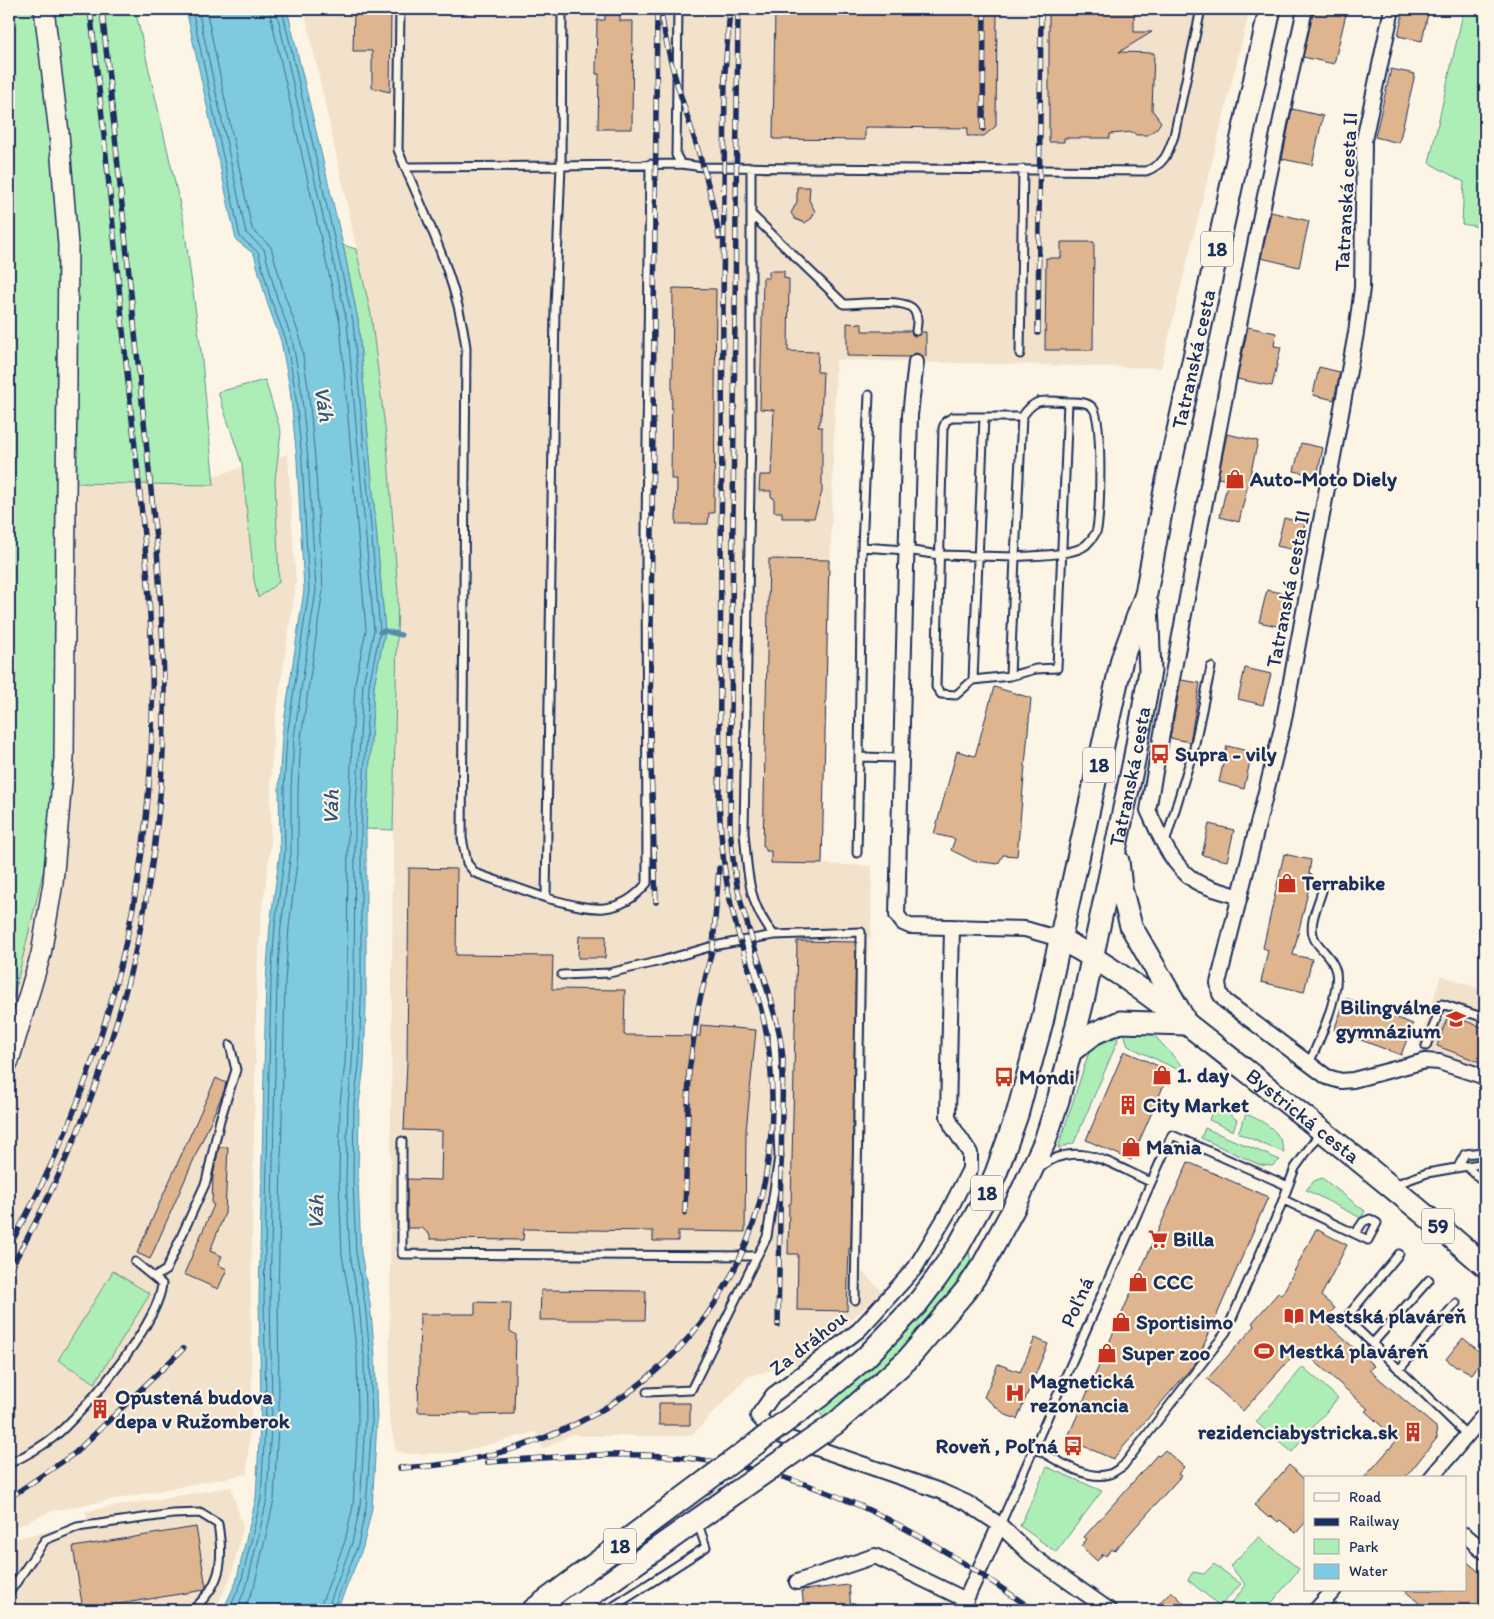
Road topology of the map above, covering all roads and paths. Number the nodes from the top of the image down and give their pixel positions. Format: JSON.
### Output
{"nodes":[{"id":1,"x":44,"y":9,"type":"edge"},
{"id":2,"x":400,"y":9,"type":"edge"},
{"id":3,"x":562,"y":9,"type":"edge"},
{"id":4,"x":678,"y":9,"type":"edge"},
{"id":5,"x":1201,"y":9,"type":"edge"},
{"id":6,"x":1270,"y":9,"type":"edge"},
{"id":7,"x":1306,"y":9,"type":"edge"},
{"id":8,"x":1392,"y":9,"type":"edge"},
{"id":9,"x":650,"y":164,"type":"junction"},
{"id":10,"x":681,"y":164,"type":"junction"},
{"id":11,"x":561,"y":166,"type":"junction"},
{"id":12,"x":405,"y":167,"type":"junction"},
{"id":13,"x":752,"y":167,"type":"junction"},
{"id":14,"x":1023,"y":169,"type":"junction"},
{"id":15,"x":751,"y":214,"type":"junction"},
{"id":16,"x":916,"y":331,"type":"dead end"},
{"id":17,"x":1020,"y":354,"type":"dead end"},
{"id":18,"x":916,"y":360,"type":"dead end"},
{"id":19,"x":869,"y":395,"type":"dead end"},
{"id":20,"x":1068,"y":402,"type":"junction"},
{"id":21,"x":984,"y":417,"type":"junction"},
{"id":22,"x":1022,"y":418,"type":"junction"},
{"id":23,"x":862,"y":547,"type":"junction"},
{"id":24,"x":906,"y":550,"type":"junction"},
{"id":25,"x":1062,"y":553,"type":"junction"},
{"id":26,"x":940,"y":555,"type":"junction"},
{"id":27,"x":978,"y":556,"type":"junction"},
{"id":28,"x":1015,"y":557,"type":"junction"},
{"id":29,"x":1146,"y":594,"type":"junction"},
{"id":30,"x":1211,"y":667,"type":"dead end"},
{"id":31,"x":1010,"y":676,"type":"junction"},
{"id":32,"x":973,"y":680,"type":"junction"},
{"id":33,"x":859,"y":757,"type":"junction"},
{"id":34,"x":900,"y":758,"type":"junction"},
{"id":35,"x":1164,"y":846,"type":"junction"},
{"id":36,"x":1116,"y":848,"type":"junction"},
{"id":37,"x":857,"y":853,"type":"dead end"},
{"id":38,"x":1322,"y":891,"type":"dead end"},
{"id":39,"x":1240,"y":897,"type":"junction"},
{"id":40,"x":546,"y":898,"type":"junction"},
{"id":41,"x":952,"y":928,"type":"junction"},
{"id":42,"x":774,"y":935,"type":"junction"},
{"id":43,"x":1060,"y":939,"type":"junction"},
{"id":44,"x":746,"y":940,"type":"junction"},
{"id":45,"x":1092,"y":956,"type":"junction"},
{"id":46,"x":562,"y":975,"type":"dead end"},
{"id":47,"x":1485,"y":1018,"type":"edge"},
{"id":48,"x":1187,"y":1024,"type":"junction"},
{"id":49,"x":230,"y":1045,"type":"dead end"},
{"id":50,"x":1426,"y":1046,"type":"dead end"},
{"id":51,"x":1070,"y":1052,"type":"junction"},
{"id":52,"x":9,"y":1061,"type":"edge"},
{"id":53,"x":1309,"y":1063,"type":"junction"},
{"id":54,"x":1485,"y":1077,"type":"edge"},
{"id":55,"x":1322,"y":1130,"type":"junction"},
{"id":56,"x":402,"y":1141,"type":"dead end"},
{"id":57,"x":1485,"y":1156,"type":"edge"},
{"id":58,"x":1485,"y":1163,"type":"edge"},
{"id":59,"x":1462,"y":1167,"type":"junction"},
{"id":60,"x":1028,"y":1178,"type":"junction"},
{"id":61,"x":1151,"y":1182,"type":"junction"},
{"id":62,"x":1485,"y":1183,"type":"edge"},
{"id":63,"x":1392,"y":1185,"type":"junction"},
{"id":64,"x":1288,"y":1186,"type":"junction"},
{"id":65,"x":1284,"y":1200,"type":"junction"},
{"id":66,"x":1355,"y":1234,"type":"dead end"},
{"id":67,"x":1399,"y":1254,"type":"dead end"},
{"id":68,"x":757,"y":1256,"type":"junction"},
{"id":69,"x":135,"y":1262,"type":"dead end"},
{"id":70,"x":1485,"y":1266,"type":"edge"},
{"id":71,"x":155,"y":1277,"type":"junction"},
{"id":72,"x":1429,"y":1280,"type":"dead end"},
{"id":73,"x":855,"y":1300,"type":"dead end"},
{"id":74,"x":1456,"y":1302,"type":"dead end"},
{"id":75,"x":1372,"y":1344,"type":"junction"},
{"id":76,"x":1399,"y":1370,"type":"junction"},
{"id":77,"x":647,"y":1392,"type":"dead end"},
{"id":78,"x":1485,"y":1414,"type":"edge"},
{"id":79,"x":1467,"y":1435,"type":"junction"},
{"id":80,"x":1035,"y":1448,"type":"junction"},
{"id":81,"x":9,"y":1464,"type":"edge"},
{"id":82,"x":1433,"y":1476,"type":"edge"},
{"id":83,"x":696,"y":1519,"type":"junction"},
{"id":84,"x":1000,"y":1525,"type":"junction"},
{"id":85,"x":1466,"y":1536,"type":"edge"},
{"id":86,"x":1485,"y":1552,"type":"edge"},
{"id":87,"x":797,"y":1582,"type":"dead end"},
{"id":88,"x":1332,"y":1592,"type":"edge"},
{"id":89,"x":9,"y":1593,"type":"edge"},
{"id":90,"x":964,"y":1605,"type":"edge"},
{"id":91,"x":192,"y":1610,"type":"edge"},
{"id":92,"x":533,"y":1610,"type":"edge"},
{"id":93,"x":570,"y":1610,"type":"edge"},
{"id":94,"x":608,"y":1610,"type":"edge"},
{"id":95,"x":1109,"y":1610,"type":"edge"},
{"id":96,"x":1316,"y":1610,"type":"edge"}],
"edges":[{"from":1,"to":52,"type":"street"},
{"from":2,"to":12,"type":"lane"},
{"from":3,"to":11,"type":"lane"},
{"from":4,"to":10,"type":"lane"},
{"from":5,"to":14,"type":"lane"},
{"from":6,"to":29,"type":"main road","name":"Tatranská cesta","number":"18"},
{"from":7,"to":35,"type":"street"},
{"from":8,"to":39,"type":"street","name":"Tatranská cesta II"},
{"from":9,"to":10,"type":"lane"},
{"from":9,"to":11,"type":"lane"},
{"from":9,"to":40,"type":"lane"},
{"from":10,"to":13,"type":"lane"},
{"from":11,"to":12,"type":"lane"},
{"from":11,"to":40,"type":"lane"},
{"from":12,"to":40,"type":"lane"},
{"from":13,"to":14,"type":"lane"},
{"from":13,"to":15,"type":"lane"},
{"from":14,"to":17,"type":"lane"},
{"from":15,"to":16,"type":"lane"},
{"from":15,"to":42,"type":"lane"},
{"from":18,"to":24,"type":"street"},
{"from":19,"to":23,"type":"lane"},
{"from":20,"to":22,"type":"lane"},
{"from":20,"to":25,"type":"lane"},
{"from":20,"to":25,"type":"lane"},
{"from":21,"to":22,"type":"lane"},
{"from":21,"to":26,"type":"lane"},
{"from":21,"to":27,"type":"lane"},
{"from":22,"to":28,"type":"lane"},
{"from":23,"to":24,"type":"lane"},
{"from":23,"to":33,"type":"lane"},
{"from":24,"to":26,"type":"lane"},
{"from":24,"to":34,"type":"street"},
{"from":25,"to":28,"type":"lane"},
{"from":25,"to":31,"type":"lane"},
{"from":26,"to":27,"type":"lane"},
{"from":26,"to":32,"type":"lane"},
{"from":27,"to":28,"type":"lane"},
{"from":27,"to":32,"type":"lane"},
{"from":28,"to":31,"type":"lane"},
{"from":29,"to":36,"type":"main road","name":"Tatranská cesta","number":"18"},
{"from":29,"to":43,"type":"main road","name":"Tatranská cesta","number":"18"},
{"from":30,"to":35,"type":"lane"},
{"from":31,"to":32,"type":"lane"},
{"from":33,"to":34,"type":"lane"},
{"from":33,"to":37,"type":"lane"},
{"from":34,"to":41,"type":"street"},
{"from":35,"to":39,"type":"street"},
{"from":36,"to":45,"type":"main road","name":"Tatranská cesta","number":"18"},
{"from":36,"to":48,"type":"main road"},
{"from":38,"to":53,"type":"lane"},
{"from":39,"to":53,"type":"street","name":"Tatranská cesta II"},
{"from":41,"to":43,"type":"street"},
{"from":41,"to":84,"type":"street","name":"Za dráhou"},
{"from":42,"to":44,"type":"lane"},
{"from":42,"to":73,"type":"lane"},
{"from":43,"to":45,"type":"main road","name":"Bystrická cesta"},
{"from":43,"to":92,"type":"main road","number":"18","bridge":true},
{"from":44,"to":46,"type":"lane"},
{"from":44,"to":68,"type":"lane"},
{"from":45,"to":48,"type":"main road","name":"Bystrická cesta","number":"59"},
{"from":45,"to":51,"type":"main road","number":"18"},
{"from":47,"to":50,"type":"lane"},
{"from":48,"to":51,"type":"main road"},
{"from":48,"to":55,"type":"main road","name":"Bystrická cesta","number":"59"},
{"from":49,"to":71,"type":"lane"},
{"from":51,"to":60,"type":"main road","number":"18"},
{"from":53,"to":54,"type":"street"},
{"from":55,"to":63,"type":"main road","name":"Bystrická cesta","number":"59"},
{"from":55,"to":64,"type":"lane"},
{"from":56,"to":68,"type":"lane"},
{"from":57,"to":59,"type":"lane"},
{"from":58,"to":59,"type":"lane"},
{"from":59,"to":62,"type":"lane"},
{"from":59,"to":63,"type":"lane"},
{"from":60,"to":61,"type":"lane"},
{"from":60,"to":83,"type":"main road","number":"18","bridge":true},
{"from":61,"to":64,"type":"lane","name":"Poľná"},
{"from":61,"to":80,"type":"lane","name":"Poľná"},
{"from":63,"to":70,"type":"main road","name":"Bystrická cesta","number":"59"},
{"from":64,"to":65,"type":"lane"},
{"from":65,"to":66,"type":"lane"},
{"from":65,"to":80,"type":"lane"},
{"from":67,"to":75,"type":"lane"},
{"from":68,"to":77,"type":"lane"},
{"from":69,"to":71,"type":"lane"},
{"from":71,"to":81,"type":"lane"},
{"from":72,"to":75,"type":"lane"},
{"from":74,"to":76,"type":"lane"},
{"from":75,"to":76,"type":"lane"},
{"from":76,"to":79,"type":"lane"},
{"from":78,"to":79,"type":"street"},
{"from":79,"to":82,"type":"street"},
{"from":80,"to":84,"type":"lane","name":"Poľná"},
{"from":83,"to":93,"type":"main road","number":"18"},
{"from":83,"to":94,"type":"lane"},
{"from":84,"to":90,"type":"street","name":"Poľná"},
{"from":84,"to":95,"type":"street","name":"Za dráhou"},
{"from":85,"to":86,"type":"street"},
{"from":87,"to":90,"type":"street","name":"Poľná"},
{"from":88,"to":96,"type":"street"},
{"from":89,"to":91,"type":"lane"}]}
